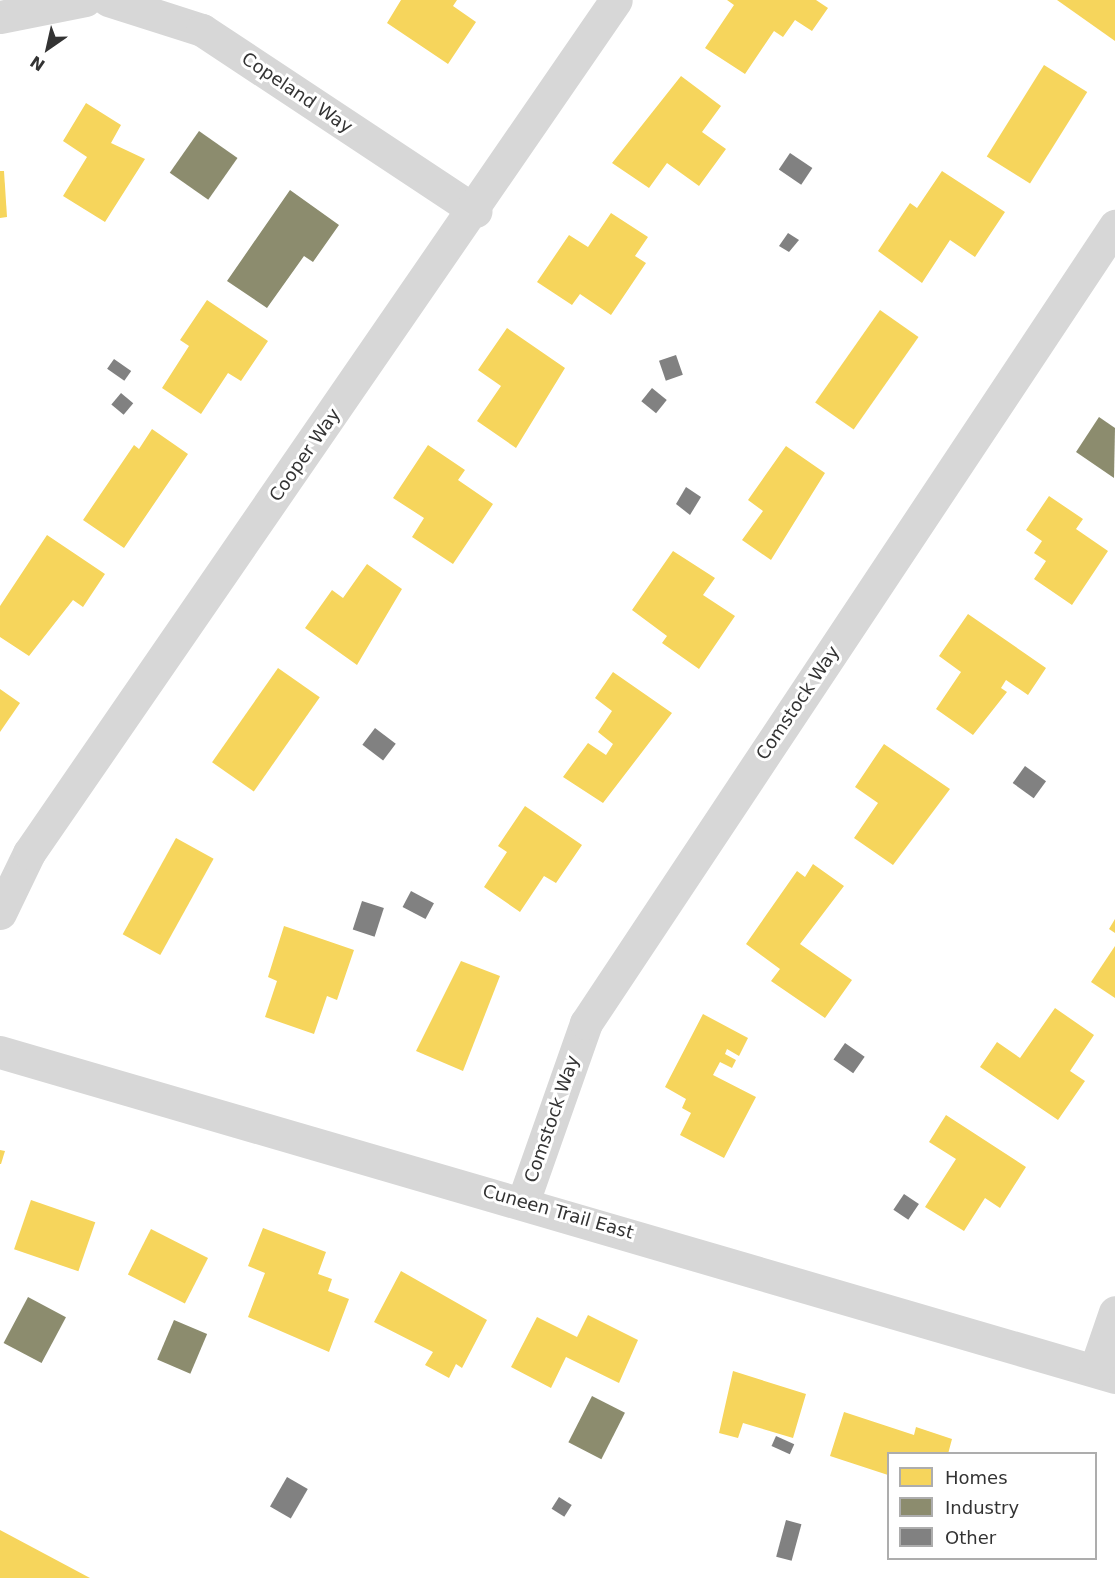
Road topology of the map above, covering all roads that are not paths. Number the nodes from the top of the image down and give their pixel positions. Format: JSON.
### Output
{"nodes":[{"id":1,"x":85,"y":0,"type":"edge"},
{"id":2,"x":108,"y":0,"type":"edge"},
{"id":3,"x":616,"y":0,"type":"edge"},
{"id":4,"x":0,"y":17,"type":"edge"},
{"id":5,"x":475,"y":211,"type":"junction"},
{"id":6,"x":1110,"y":244,"type":"edge"},
{"id":7,"x":0,"y":913,"type":"edge"},
{"id":8,"x":0,"y":1052,"type":"edge"},
{"id":9,"x":523,"y":1202,"type":"junction"},
{"id":10,"x":1115,"y":1312,"type":"edge"},
{"id":11,"x":1105,"y":1373,"type":"edge"}],
"edges":[{"from":1,"to":4,"type":"street"},
{"from":2,"to":5,"type":"street","name":"Copeland Way"},
{"from":3,"to":5,"type":"street","name":"Cooper Way"},
{"from":5,"to":7,"type":"street","name":"Cooper Way"},
{"from":6,"to":9,"type":"street","name":"Comstock Way"},
{"from":8,"to":9,"type":"street","name":"Cuneen Trail East"},
{"from":9,"to":11,"type":"street","name":"Cuneen Trail East"},
{"from":10,"to":11,"type":"street"}]}
